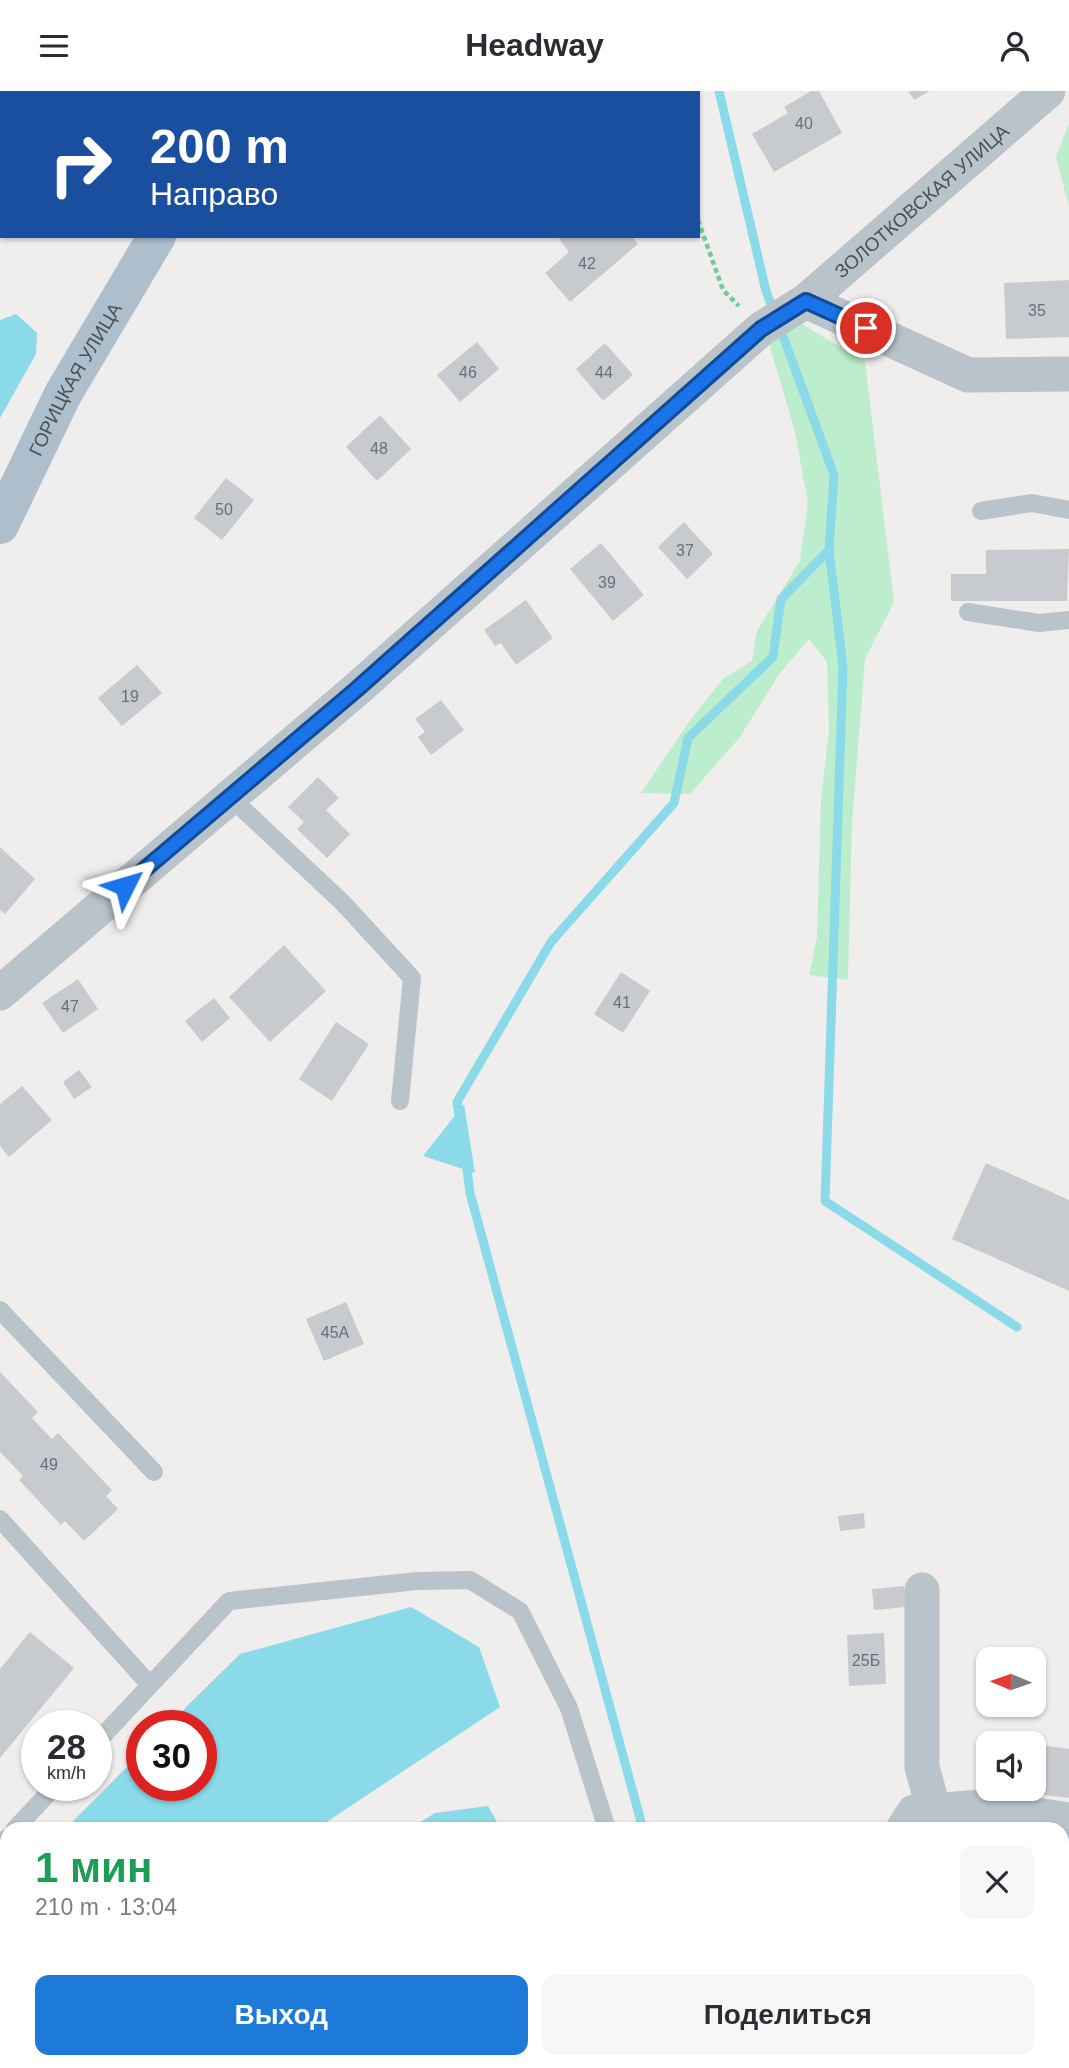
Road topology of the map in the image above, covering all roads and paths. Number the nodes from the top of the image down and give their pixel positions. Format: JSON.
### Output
{"nodes":[{"id":1,"x":1048,"y":91,"type":"edge"},
{"id":2,"x":700,"y":226,"type":"edge"},
{"id":3,"x":155,"y":238,"type":"edge"},
{"id":4,"x":801,"y":304,"type":"junction"},
{"id":5,"x":762,"y":329,"type":"junction"},
{"id":6,"x":1069,"y":374,"type":"edge"},
{"id":7,"x":1069,"y":510,"type":"edge"},
{"id":8,"x":981,"y":511,"type":"dead end"},
{"id":9,"x":0,"y":525,"type":"edge"},
{"id":10,"x":968,"y":613,"type":"dead end"},
{"id":11,"x":1069,"y":620,"type":"edge"},
{"id":12,"x":230,"y":797,"type":"junction"},
{"id":13,"x":0,"y":993,"type":"edge"},
{"id":14,"x":400,"y":1101,"type":"dead end"},
{"id":15,"x":0,"y":1311,"type":"edge"},
{"id":16,"x":154,"y":1472,"type":"dead end"},
{"id":17,"x":0,"y":1519,"type":"edge"},
{"id":18,"x":922,"y":1590,"type":"dead end"},
{"id":19,"x":150,"y":1685,"type":"junction"},
{"id":20,"x":112,"y":1726,"type":"edge"},
{"id":21,"x":41,"y":1801,"type":"edge"},
{"id":22,"x":933,"y":1811,"type":"junction"},
{"id":23,"x":1069,"y":1820,"type":"edge"},
{"id":24,"x":22,"y":1822,"type":"edge"},
{"id":25,"x":605,"y":1822,"type":"edge"},
{"id":26,"x":908,"y":1822,"type":"edge"}],
"edges":[{"from":1,"to":4,"type":"street","name":"ЗОЛОТКОВСКАЯ УЛИЦА"},
{"from":2,"to":5,"type":"path"},
{"from":3,"to":9,"type":"main road","name":"ГОРИЦКАЯ УЛИЦА"},
{"from":4,"to":5,"type":"street","name":"ЗОЛОТКОВСКАЯ УЛИЦА"},
{"from":4,"to":6,"type":"street"},
{"from":5,"to":12,"type":"street","name":"ЗОЛОТКОВСКАЯ УЛИЦА"},
{"from":7,"to":8,"type":"lane"},
{"from":10,"to":11,"type":"lane"},
{"from":12,"to":13,"type":"street","name":"ЗОЛОТКОВСКАЯ УЛИЦА"},
{"from":12,"to":14,"type":"lane"},
{"from":15,"to":16,"type":"lane"},
{"from":17,"to":19,"type":"lane"},
{"from":18,"to":22,"type":"street"},
{"from":19,"to":20,"type":"lane"},
{"from":19,"to":25,"type":"lane"},
{"from":21,"to":24,"type":"lane"},
{"from":22,"to":23,"type":"street"},
{"from":22,"to":26,"type":"street"}]}
